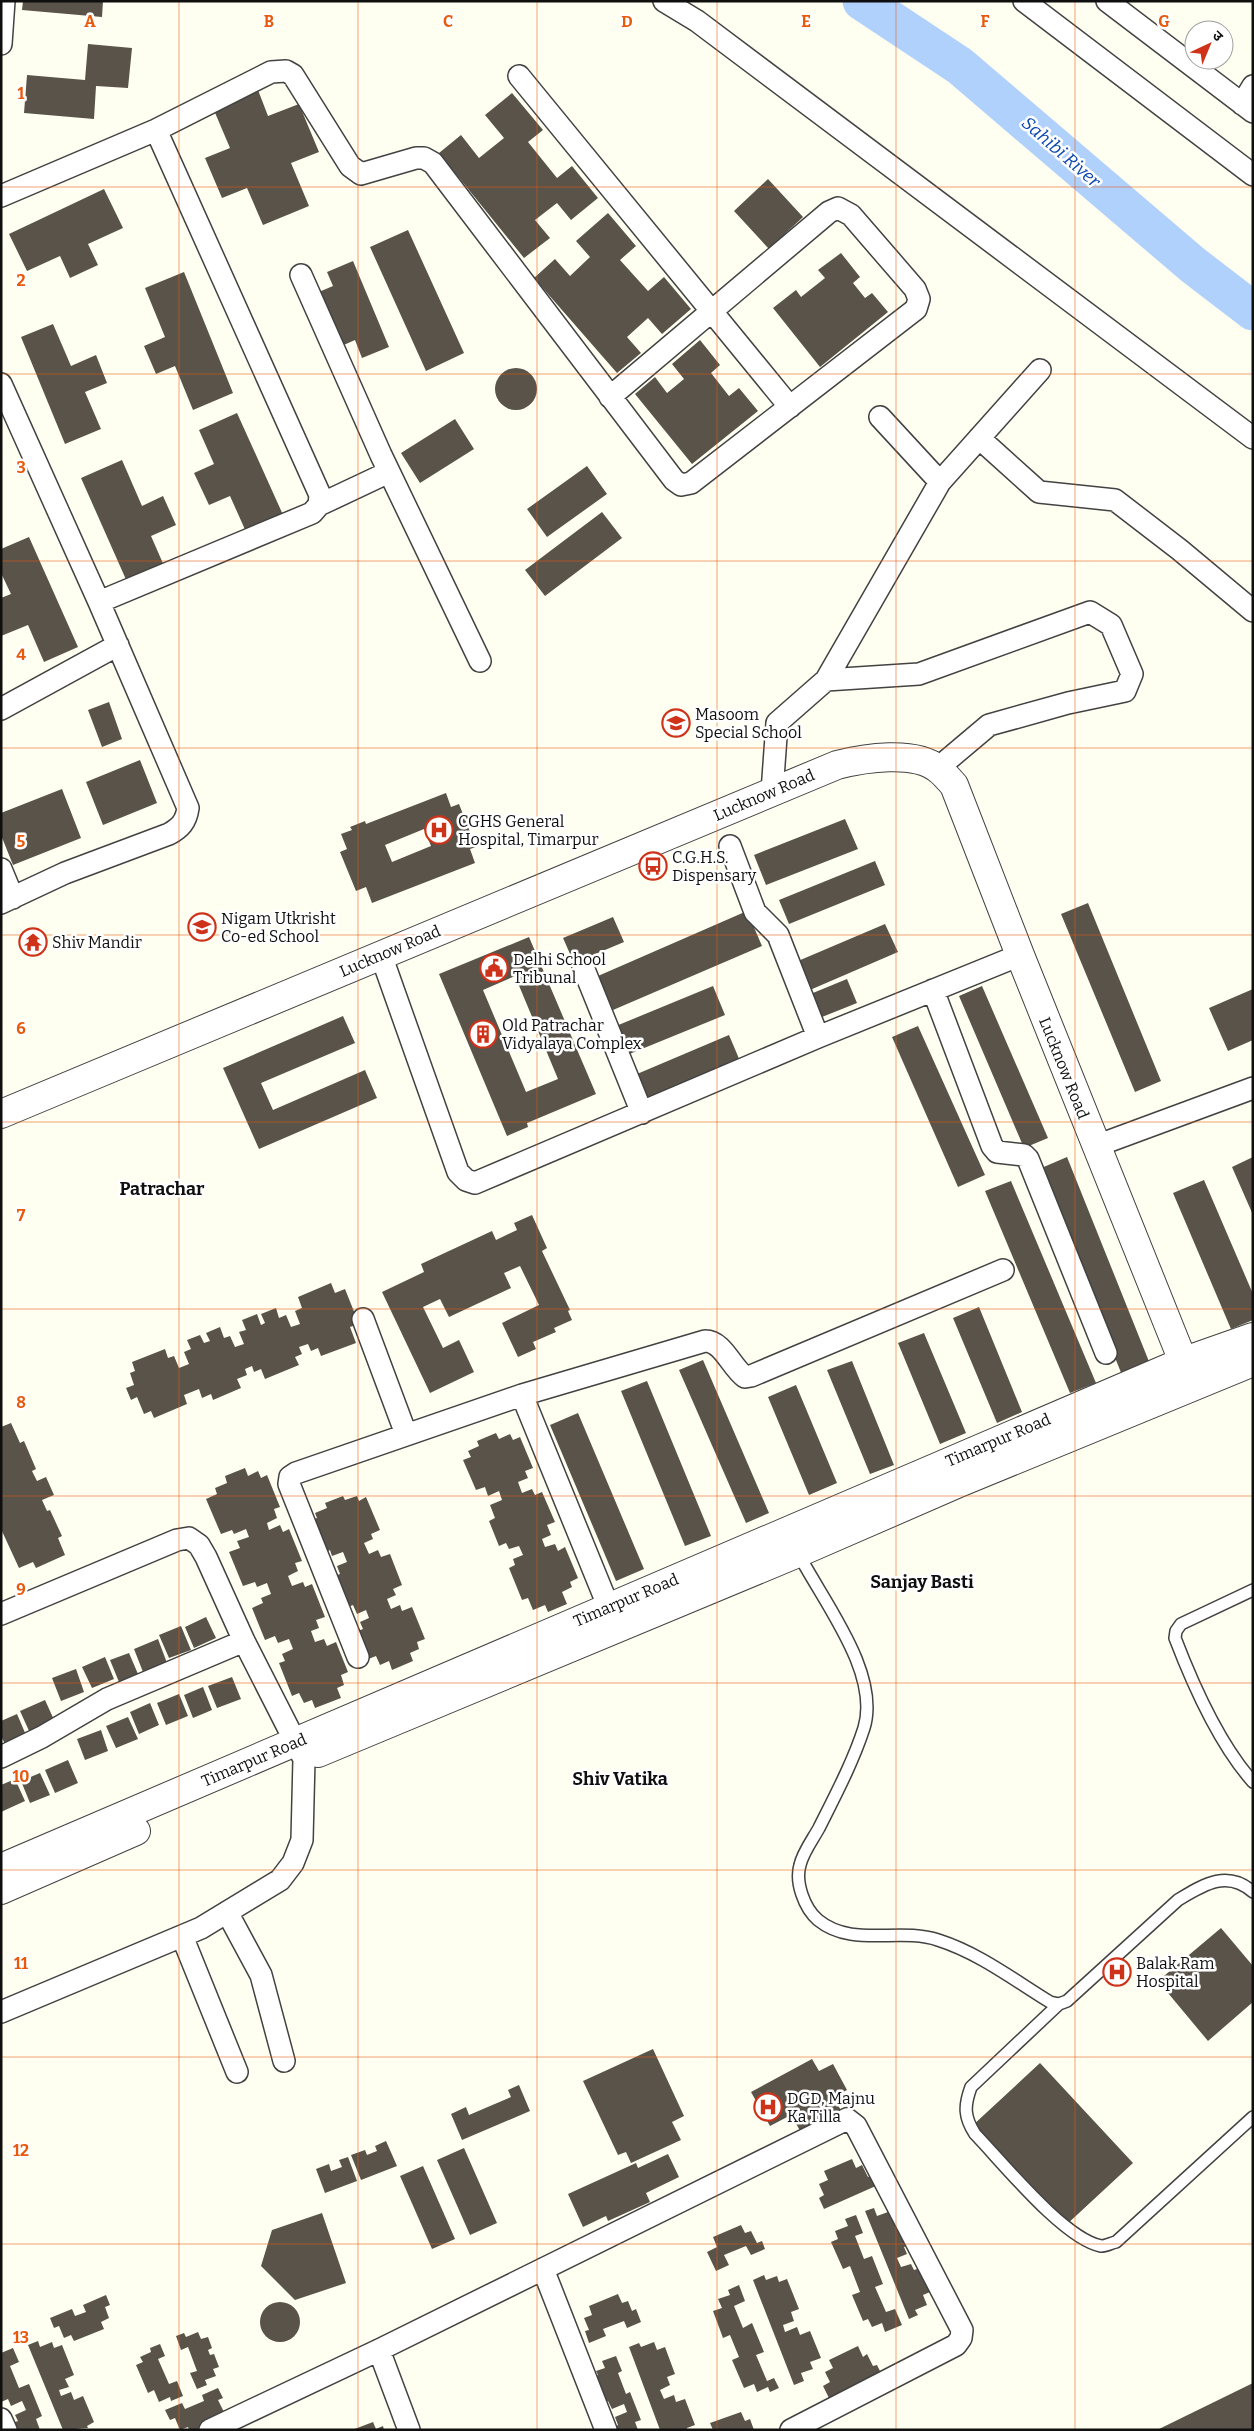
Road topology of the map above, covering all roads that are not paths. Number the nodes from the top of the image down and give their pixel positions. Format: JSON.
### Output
{"nodes":[{"id":1,"x":4,"y":1,"type":"edge"},
{"id":2,"x":664,"y":1,"type":"edge"},
{"id":3,"x":1024,"y":1,"type":"edge"},
{"id":4,"x":1107,"y":1,"type":"edge"},
{"id":5,"x":1,"y":44,"type":"edge"},
{"id":6,"x":519,"y":76,"type":"dead end"},
{"id":7,"x":1249,"y":101,"type":"edge"},
{"id":8,"x":156,"y":130,"type":"junction"},
{"id":9,"x":1253,"y":175,"type":"edge"},
{"id":10,"x":1,"y":196,"type":"edge"},
{"id":11,"x":301,"y":276,"type":"dead end"},
{"id":12,"x":712,"y":310,"type":"junction"},
{"id":13,"x":1040,"y":370,"type":"dead end"},
{"id":14,"x":1,"y":384,"type":"edge"},
{"id":15,"x":610,"y":397,"type":"junction"},
{"id":16,"x":790,"y":407,"type":"junction"},
{"id":17,"x":880,"y":417,"type":"dead end"},
{"id":18,"x":979,"y":438,"type":"junction"},
{"id":19,"x":1253,"y":438,"type":"edge"},
{"id":20,"x":389,"y":472,"type":"junction"},
{"id":21,"x":940,"y":482,"type":"junction"},
{"id":22,"x":319,"y":505,"type":"junction"},
{"id":23,"x":100,"y":602,"type":"junction"},
{"id":24,"x":1253,"y":611,"type":"edge"},
{"id":25,"x":118,"y":645,"type":"junction"},
{"id":26,"x":480,"y":661,"type":"dead end"},
{"id":27,"x":826,"y":680,"type":"junction"},
{"id":28,"x":1,"y":709,"type":"edge"},
{"id":29,"x":938,"y":768,"type":"junction"},
{"id":30,"x":772,"y":792,"type":"junction"},
{"id":31,"x":730,"y":846,"type":"dead end"},
{"id":32,"x":1,"y":869,"type":"edge"},
{"id":33,"x":7,"y":900,"type":"edge"},
{"id":34,"x":381,"y":955,"type":"junction"},
{"id":35,"x":1020,"y":956,"type":"junction"},
{"id":36,"x":583,"y":968,"type":"dead end"},
{"id":37,"x":933,"y":990,"type":"junction"},
{"id":38,"x":818,"y":1037,"type":"junction"},
{"id":39,"x":1253,"y":1088,"type":"edge"},
{"id":40,"x":642,"y":1113,"type":"junction"},
{"id":41,"x":1,"y":1114,"type":"edge"},
{"id":42,"x":1096,"y":1146,"type":"junction"},
{"id":43,"x":1003,"y":1270,"type":"dead end"},
{"id":44,"x":363,"y":1320,"type":"dead end"},
{"id":45,"x":1253,"y":1337,"type":"edge"},
{"id":46,"x":1106,"y":1353,"type":"dead end"},
{"id":47,"x":1182,"y":1362,"type":"junction"},
{"id":48,"x":1253,"y":1362,"type":"edge"},
{"id":49,"x":1193,"y":1386,"type":"junction"},
{"id":50,"x":522,"y":1395,"type":"junction"},
{"id":51,"x":406,"y":1434,"type":"junction"},
{"id":52,"x":793,"y":1541,"type":"junction"},
{"id":53,"x":1253,"y":1590,"type":"edge"},
{"id":54,"x":609,"y":1608,"type":"junction"},
{"id":55,"x":1,"y":1614,"type":"edge"},
{"id":56,"x":244,"y":1641,"type":"junction"},
{"id":57,"x":358,"y":1657,"type":"dead end"},
{"id":58,"x":300,"y":1751,"type":"junction"},
{"id":59,"x":1,"y":1756,"type":"edge"},
{"id":60,"x":1253,"y":1782,"type":"edge"},
{"id":61,"x":1,"y":1868,"type":"edge"},
{"id":62,"x":1,"y":1890,"type":"edge"},
{"id":63,"x":1253,"y":1892,"type":"edge"},
{"id":64,"x":227,"y":1912,"type":"junction"},
{"id":65,"x":182,"y":1936,"type":"junction"},
{"id":66,"x":1059,"y":2004,"type":"junction"},
{"id":67,"x":1,"y":2012,"type":"edge"},
{"id":68,"x":284,"y":2061,"type":"dead end"},
{"id":69,"x":237,"y":2072,"type":"dead end"},
{"id":70,"x":1253,"y":2117,"type":"edge"},
{"id":71,"x":543,"y":2269,"type":"junction"},
{"id":72,"x":379,"y":2350,"type":"junction"},
{"id":73,"x":1,"y":2419,"type":"edge"},
{"id":74,"x":6,"y":2430,"type":"edge"},
{"id":75,"x":210,"y":2430,"type":"edge"},
{"id":76,"x":409,"y":2430,"type":"edge"},
{"id":77,"x":606,"y":2430,"type":"edge"},
{"id":78,"x":791,"y":2430,"type":"edge"}],
"edges":[{"from":1,"to":5,"type":"street"},
{"from":2,"to":19,"type":"street"},
{"from":3,"to":9,"type":"street"},
{"from":4,"to":7,"type":"street"},
{"from":6,"to":12,"type":"street"},
{"from":8,"to":10,"type":"street"},
{"from":8,"to":15,"type":"street"},
{"from":8,"to":22,"type":"street"},
{"from":11,"to":20,"type":"street"},
{"from":12,"to":15,"type":"street"},
{"from":12,"to":16,"type":"street"},
{"from":12,"to":16,"type":"street"},
{"from":13,"to":18,"type":"street"},
{"from":14,"to":23,"type":"street"},
{"from":15,"to":16,"type":"street"},
{"from":17,"to":21,"type":"street"},
{"from":18,"to":21,"type":"street"},
{"from":18,"to":24,"type":"street"},
{"from":20,"to":22,"type":"street"},
{"from":20,"to":26,"type":"street"},
{"from":21,"to":27,"type":"street"},
{"from":22,"to":23,"type":"street"},
{"from":23,"to":25,"type":"street"},
{"from":25,"to":28,"type":"street"},
{"from":25,"to":33,"type":"street"},
{"from":27,"to":29,"type":"street"},
{"from":27,"to":30,"type":"street"},
{"from":29,"to":30,"type":"street","name":"Lucknow Road"},
{"from":29,"to":35,"type":"street","name":"Lucknow Road"},
{"from":30,"to":34,"type":"street","name":"Lucknow Road"},
{"from":31,"to":38,"type":"street"},
{"from":32,"to":33,"type":"street"},
{"from":34,"to":40,"type":"street"},
{"from":34,"to":41,"type":"street","name":"Lucknow Road"},
{"from":35,"to":37,"type":"street"},
{"from":35,"to":42,"type":"street","name":"Lucknow Road"},
{"from":36,"to":40,"type":"street"},
{"from":37,"to":38,"type":"street"},
{"from":37,"to":46,"type":"street"},
{"from":38,"to":40,"type":"street"},
{"from":39,"to":42,"type":"street"},
{"from":42,"to":47,"type":"street","name":"Lucknow Road"},
{"from":43,"to":50,"type":"street"},
{"from":44,"to":51,"type":"street"},
{"from":45,"to":47,"type":"street","name":"Timarpur Road"},
{"from":47,"to":49,"type":"street","name":"Lucknow Road"},
{"from":47,"to":52,"type":"street","name":"Timarpur Road"},
{"from":48,"to":49,"type":"street","name":"Timarpur Road"},
{"from":49,"to":52,"type":"street","name":"Timarpur Road"},
{"from":50,"to":51,"type":"street"},
{"from":50,"to":54,"type":"street"},
{"from":51,"to":57,"type":"street"},
{"from":52,"to":54,"type":"street","name":"Timarpur Road"},
{"from":52,"to":58,"type":"street","name":"Timarpur Road"},
{"from":52,"to":66,"type":"lane"},
{"from":53,"to":60,"type":"lane"},
{"from":54,"to":58,"type":"street","name":"Timarpur Road"},
{"from":55,"to":56,"type":"street"},
{"from":56,"to":58,"type":"street"},
{"from":56,"to":59,"type":"street"},
{"from":58,"to":61,"type":"street","name":"Timarpur Road"},
{"from":58,"to":62,"type":"street","name":"Timarpur Road"},
{"from":58,"to":64,"type":"street"},
{"from":63,"to":66,"type":"lane"},
{"from":64,"to":65,"type":"street"},
{"from":64,"to":68,"type":"street"},
{"from":65,"to":67,"type":"street"},
{"from":65,"to":69,"type":"street"},
{"from":66,"to":70,"type":"lane"},
{"from":71,"to":72,"type":"street"},
{"from":71,"to":77,"type":"street"},
{"from":71,"to":78,"type":"street"},
{"from":72,"to":75,"type":"street"},
{"from":72,"to":76,"type":"street"},
{"from":73,"to":74,"type":"street"}]}
